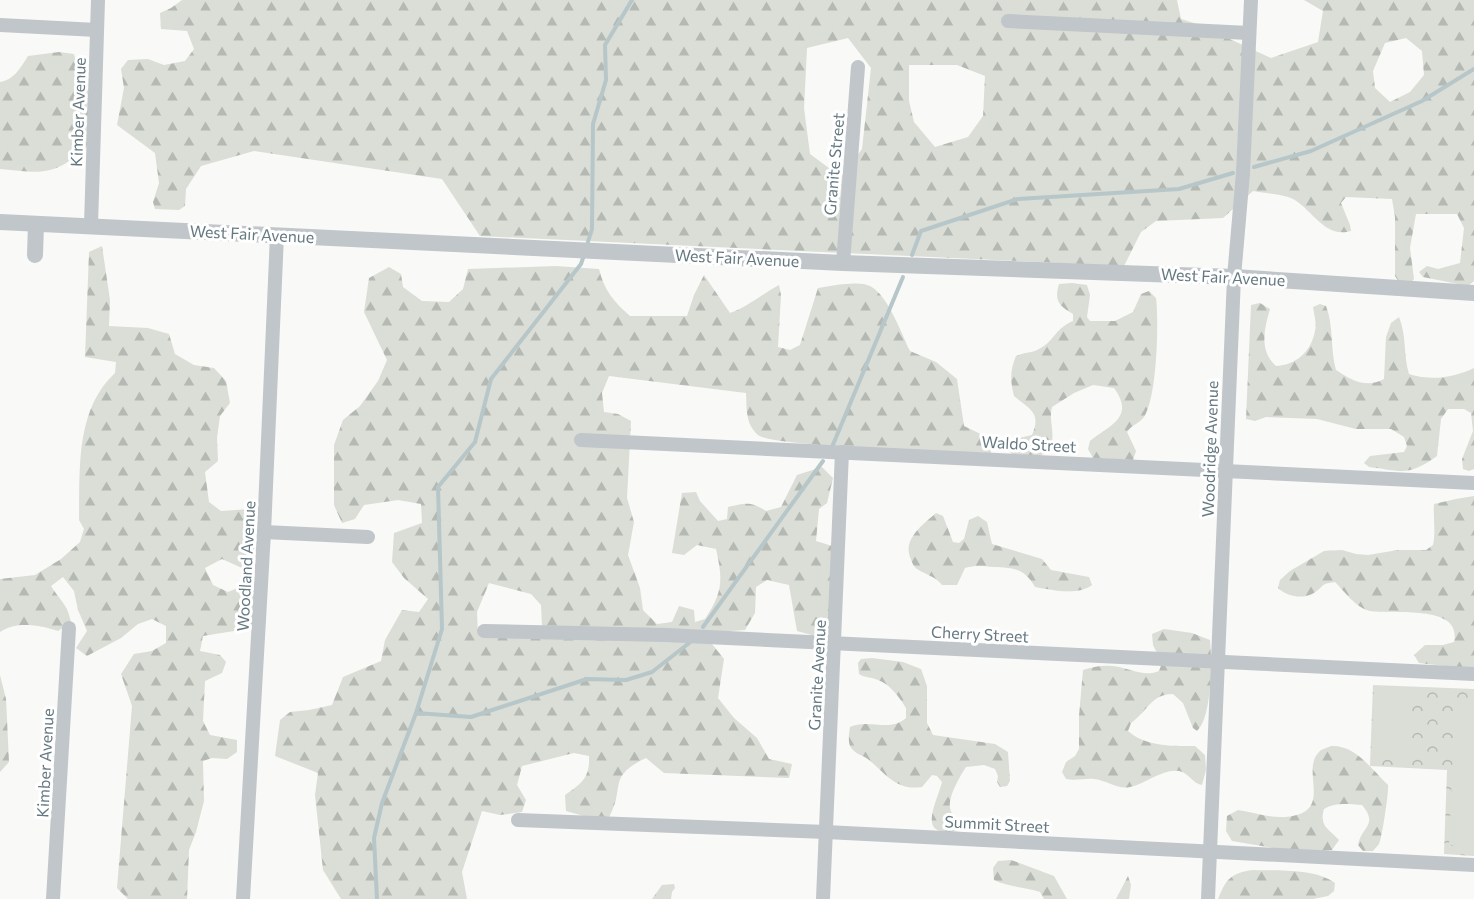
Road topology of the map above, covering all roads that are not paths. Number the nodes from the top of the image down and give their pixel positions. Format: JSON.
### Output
{"nodes":[{"id":1,"x":98,"y":0,"type":"edge"},
{"id":2,"x":1251,"y":0,"type":"edge"},
{"id":3,"x":1008,"y":21,"type":"dead end"},
{"id":4,"x":0,"y":25,"type":"edge"},
{"id":5,"x":97,"y":30,"type":"junction"},
{"id":6,"x":1249,"y":33,"type":"junction"},
{"id":7,"x":858,"y":67,"type":"dead end"},
{"id":8,"x":0,"y":222,"type":"edge"},
{"id":9,"x":36,"y":224,"type":"junction"},
{"id":10,"x":92,"y":225,"type":"junction"},
{"id":11,"x":277,"y":235,"type":"junction"},
{"id":12,"x":35,"y":255,"type":"dead end"},
{"id":13,"x":843,"y":263,"type":"junction"},
{"id":14,"x":1234,"y":277,"type":"junction"},
{"id":15,"x":1474,"y":293,"type":"edge"},
{"id":16,"x":582,"y":440,"type":"dead end"},
{"id":17,"x":842,"y":452,"type":"junction"},
{"id":18,"x":1226,"y":470,"type":"junction"},
{"id":19,"x":1474,"y":483,"type":"edge"},
{"id":20,"x":264,"y":532,"type":"junction"},
{"id":21,"x":368,"y":537,"type":"dead end"},
{"id":22,"x":69,"y":628,"type":"dead end"},
{"id":23,"x":484,"y":631,"type":"dead end"},
{"id":24,"x":835,"y":643,"type":"junction"},
{"id":25,"x":1218,"y":661,"type":"junction"},
{"id":26,"x":1474,"y":674,"type":"edge"},
{"id":27,"x":518,"y":820,"type":"dead end"},
{"id":28,"x":826,"y":832,"type":"junction"},
{"id":29,"x":1211,"y":851,"type":"junction"},
{"id":30,"x":1474,"y":865,"type":"edge"},
{"id":31,"x":53,"y":899,"type":"edge"},
{"id":32,"x":243,"y":899,"type":"edge"},
{"id":33,"x":823,"y":899,"type":"edge"},
{"id":34,"x":1208,"y":899,"type":"edge"}],
"edges":[{"from":1,"to":5,"type":"street","name":"Kimber Avenue"},
{"from":2,"to":6,"type":"street","name":"Woodridge Avenue"},
{"from":3,"to":6,"type":"street"},
{"from":4,"to":5,"type":"street"},
{"from":5,"to":10,"type":"street","name":"Kimber Avenue"},
{"from":6,"to":14,"type":"street","name":"Woodridge Avenue"},
{"from":7,"to":13,"type":"street","name":"Granite Street"},
{"from":8,"to":9,"type":"street","name":"West Fair Avenue"},
{"from":9,"to":10,"type":"street","name":"West Fair Avenue"},
{"from":9,"to":12,"type":"street"},
{"from":10,"to":11,"type":"street","name":"West Fair Avenue"},
{"from":11,"to":13,"type":"street","name":"West Fair Avenue"},
{"from":11,"to":20,"type":"street","name":"Woodland Avenue"},
{"from":13,"to":14,"type":"street","name":"West Fair Avenue"},
{"from":14,"to":15,"type":"street","name":"West Fair Avenue"},
{"from":14,"to":18,"type":"street","name":"Woodridge Avenue"},
{"from":16,"to":17,"type":"street","name":"Waldo Street"},
{"from":17,"to":18,"type":"street","name":"Waldo Street"},
{"from":17,"to":24,"type":"street","name":"Granite Avenue"},
{"from":18,"to":19,"type":"street","name":"Waldo Street"},
{"from":18,"to":25,"type":"street","name":"Woodridge Avenue"},
{"from":20,"to":21,"type":"street"},
{"from":20,"to":32,"type":"street","name":"Woodland Avenue"},
{"from":22,"to":31,"type":"street","name":"Kimber Avenue"},
{"from":23,"to":24,"type":"street","name":"Cherry Street"},
{"from":24,"to":25,"type":"street","name":"Cherry Street"},
{"from":24,"to":28,"type":"street","name":"Granite Avenue"},
{"from":25,"to":26,"type":"street","name":"Cherry Street"},
{"from":25,"to":29,"type":"street","name":"Woodridge Avenue"},
{"from":27,"to":28,"type":"street","name":"Summit Street"},
{"from":28,"to":29,"type":"street","name":"Summit Street"},
{"from":28,"to":33,"type":"street","name":"Granite Avenue"},
{"from":29,"to":30,"type":"street","name":"Summit Street"},
{"from":29,"to":34,"type":"street","name":"Woodridge Avenue"}]}
